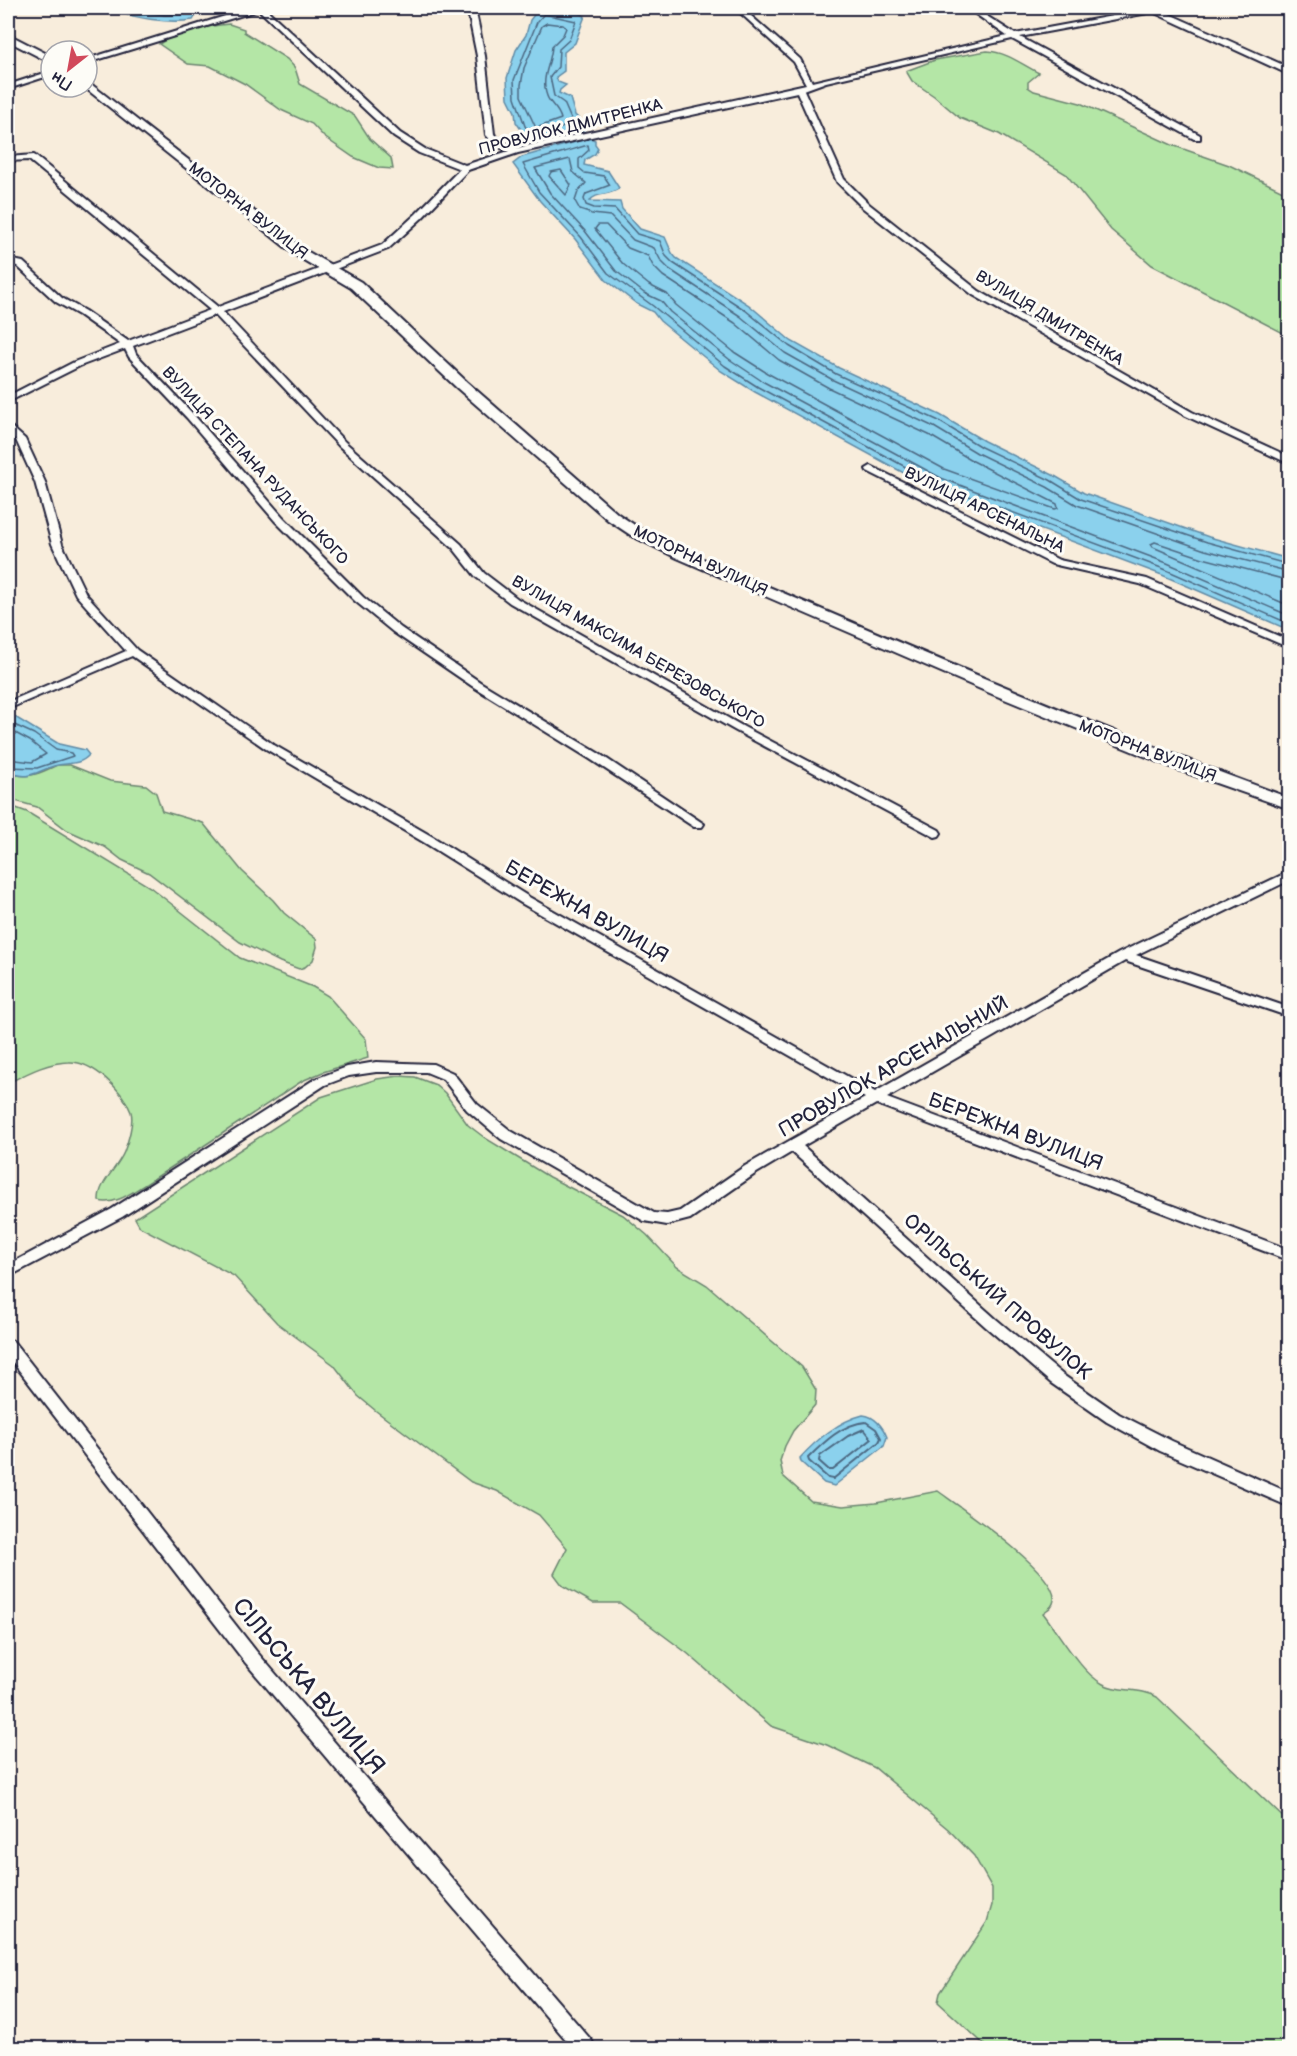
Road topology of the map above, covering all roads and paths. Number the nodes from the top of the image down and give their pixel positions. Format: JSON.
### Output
{"nodes":[{"id":1,"x":259,"y":8,"type":"edge"},
{"id":2,"x":477,"y":8,"type":"edge"},
{"id":3,"x":738,"y":8,"type":"edge"},
{"id":4,"x":970,"y":8,"type":"edge"},
{"id":5,"x":1285,"y":8,"type":"edge"},
{"id":6,"x":1151,"y":9,"type":"edge"},
{"id":7,"x":1290,"y":12,"type":"edge"},
{"id":8,"x":8,"y":37,"type":"edge"},
{"id":9,"x":1014,"y":37,"type":"junction"},
{"id":10,"x":39,"y":54,"type":"edge"},
{"id":11,"x":99,"y":57,"type":"edge"},
{"id":12,"x":1290,"y":72,"type":"edge"},
{"id":13,"x":39,"y":77,"type":"edge"},
{"id":14,"x":810,"y":84,"type":"junction"},
{"id":15,"x":8,"y":87,"type":"edge"},
{"id":16,"x":800,"y":89,"type":"junction"},
{"id":17,"x":99,"y":94,"type":"edge"},
{"id":18,"x":1197,"y":137,"type":"dead end"},
{"id":19,"x":516,"y":151,"type":"junction"},
{"id":20,"x":8,"y":159,"type":"edge"},
{"id":21,"x":465,"y":168,"type":"junction"},
{"id":22,"x":8,"y":261,"type":"edge"},
{"id":23,"x":329,"y":269,"type":"junction"},
{"id":24,"x":218,"y":312,"type":"junction"},
{"id":25,"x":129,"y":346,"type":"junction"},
{"id":26,"x":8,"y":399,"type":"edge"},
{"id":27,"x":8,"y":427,"type":"edge"},
{"id":28,"x":1290,"y":461,"type":"edge"},
{"id":29,"x":871,"y":469,"type":"dead end"},
{"id":30,"x":1290,"y":645,"type":"edge"},
{"id":31,"x":133,"y":652,"type":"junction"},
{"id":32,"x":8,"y":706,"type":"edge"},
{"id":33,"x":1290,"y":804,"type":"edge"},
{"id":34,"x":698,"y":824,"type":"dead end"},
{"id":35,"x":935,"y":833,"type":"dead end"},
{"id":36,"x":1290,"y":875,"type":"edge"},
{"id":37,"x":1124,"y":956,"type":"junction"},
{"id":38,"x":1290,"y":1013,"type":"edge"},
{"id":39,"x":877,"y":1099,"type":"junction"},
{"id":40,"x":794,"y":1146,"type":"junction"},
{"id":41,"x":1290,"y":1256,"type":"edge"},
{"id":42,"x":8,"y":1272,"type":"edge"},
{"id":43,"x":8,"y":1344,"type":"edge"},
{"id":44,"x":1290,"y":1500,"type":"edge"},
{"id":45,"x":585,"y":2049,"type":"edge"}],
"edges":[{"from":1,"to":11,"type":"street"},
{"from":1,"to":21,"type":"street"},
{"from":2,"to":19,"type":"street"},
{"from":3,"to":14,"type":"street"},
{"from":4,"to":9,"type":"street"},
{"from":5,"to":7,"type":"street"},
{"from":6,"to":9,"type":"street","name":"ПРОВУЛОК ДМИТРЕНКА"},
{"from":6,"to":12,"type":"street"},
{"from":8,"to":10,"type":"street"},
{"from":9,"to":14,"type":"street","name":"ПРОВУЛОК ДМИТРЕНКА"},
{"from":9,"to":18,"type":"street"},
{"from":13,"to":15,"type":"street"},
{"from":14,"to":16,"type":"street","name":"ПРОВУЛОК ДМИТРЕНКА"},
{"from":16,"to":19,"type":"street","name":"ПРОВУЛОК ДМИТРЕНКА"},
{"from":16,"to":28,"type":"street","name":"ВУЛИЦЯ ДМИТРЕНКА"},
{"from":17,"to":23,"type":"street","name":"МОТОРНА ВУЛИЦЯ"},
{"from":19,"to":21,"type":"street","name":"ПРОВУЛОК ДМИТРЕНКА"},
{"from":20,"to":24,"type":"street","name":"ВУЛИЦЯ МАКСИМА БЕРЕЗОВСЬКОГО"},
{"from":21,"to":23,"type":"street","name":"ПРОВУЛОК ДМИТРЕНКА"},
{"from":22,"to":25,"type":"street","name":"ВУЛИЦЯ СТЕПАНА РУДАНСЬКОГО"},
{"from":23,"to":24,"type":"street","name":"ПРОВУЛОК ДМИТРЕНКА"},
{"from":23,"to":33,"type":"street","name":"МОТОРНА ВУЛИЦЯ"},
{"from":24,"to":25,"type":"street","name":"ПРОВУЛОК ДМИТРЕНКА"},
{"from":24,"to":35,"type":"street","name":"ВУЛИЦЯ МАКСИМА БЕРЕЗОВСЬКОГО"},
{"from":25,"to":26,"type":"street","name":"ПРОВУЛОК ДМИТРЕНКА"},
{"from":25,"to":34,"type":"street","name":"ВУЛИЦЯ СТЕПАНА РУДАНСЬКОГО"},
{"from":27,"to":31,"type":"street","name":"БЕРЕЖНА ВУЛИЦЯ"},
{"from":29,"to":30,"type":"street","name":"ВУЛИЦЯ АРСЕНАЛЬНА"},
{"from":31,"to":32,"type":"street"},
{"from":31,"to":39,"type":"street","name":"БЕРЕЖНА ВУЛИЦЯ"},
{"from":36,"to":37,"type":"street","name":"ПРОВУЛОК АРСЕНАЛЬНИЙ"},
{"from":37,"to":38,"type":"street"},
{"from":37,"to":39,"type":"street","name":"ПРОВУЛОК АРСЕНАЛЬНИЙ"},
{"from":39,"to":40,"type":"street","name":"ПРОВУЛОК АРСЕНАЛЬНИЙ"},
{"from":39,"to":41,"type":"street","name":"БЕРЕЖНА ВУЛИЦЯ"},
{"from":40,"to":42,"type":"street","name":"ПРОВУЛОК АРСЕНАЛЬНИЙ"},
{"from":40,"to":44,"type":"street","name":"ОРІЛЬСЬКИЙ ПРОВУЛОК"},
{"from":43,"to":45,"type":"street","name":"СІЛЬСЬКА ВУЛИЦЯ"}]}
